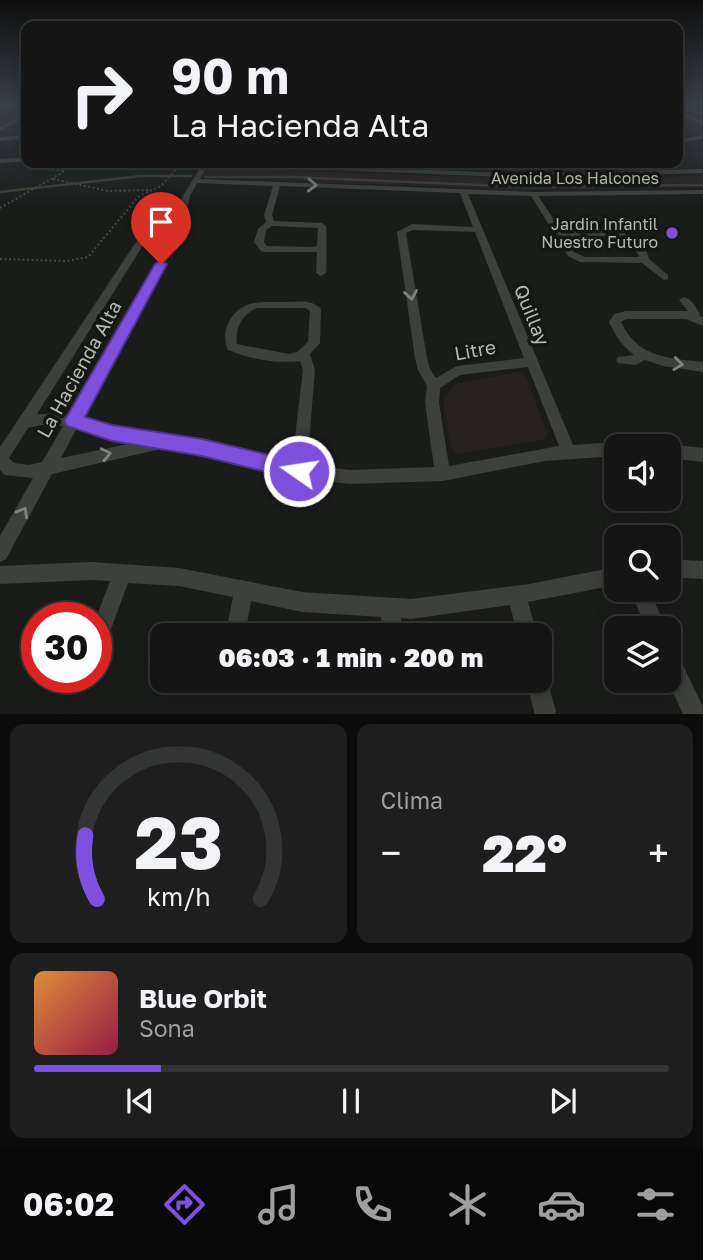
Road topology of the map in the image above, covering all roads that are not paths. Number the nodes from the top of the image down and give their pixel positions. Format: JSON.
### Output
{"nodes":[{"id":1,"x":21,"y":159,"type":"edge"},
{"id":2,"x":0,"y":161,"type":"edge"},
{"id":3,"x":203,"y":168,"type":"edge"},
{"id":4,"x":409,"y":168,"type":"edge"},
{"id":5,"x":464,"y":168,"type":"edge"},
{"id":6,"x":670,"y":168,"type":"edge"},
{"id":7,"x":703,"y":171,"type":"edge"},
{"id":8,"x":677,"y":172,"type":"junction"},
{"id":9,"x":466,"y":174,"type":"junction"},
{"id":10,"x":195,"y":181,"type":"junction"},
{"id":11,"x":277,"y":184,"type":"junction"},
{"id":12,"x":463,"y":191,"type":"junction"},
{"id":13,"x":703,"y":192,"type":"edge"},
{"id":14,"x":533,"y":194,"type":"junction"},
{"id":15,"x":184,"y":201,"type":"junction"},
{"id":16,"x":270,"y":223,"type":"junction"},
{"id":17,"x":478,"y":230,"type":"junction"},
{"id":18,"x":564,"y":234,"type":"junction"},
{"id":19,"x":320,"y":248,"type":"junction"},
{"id":20,"x":644,"y":260,"type":"junction"},
{"id":21,"x":321,"y":273,"type":"dead end"},
{"id":22,"x":664,"y":277,"type":"dead end"},
{"id":23,"x":684,"y":300,"type":"dead end"},
{"id":24,"x":699,"y":319,"type":"edge"},
{"id":25,"x":305,"y":355,"type":"junction"},
{"id":26,"x":642,"y":356,"type":"junction"},
{"id":27,"x":622,"y":360,"type":"dead end"},
{"id":28,"x":532,"y":362,"type":"junction"},
{"id":29,"x":703,"y":367,"type":"edge"},
{"id":30,"x":434,"y":385,"type":"junction"},
{"id":31,"x":74,"y":421,"type":"junction"},
{"id":32,"x":23,"y":424,"type":"junction"},
{"id":33,"x":167,"y":443,"type":"junction"},
{"id":34,"x":604,"y":450,"type":"edge"},
{"id":35,"x":568,"y":451,"type":"junction"},
{"id":36,"x":681,"y":453,"type":"edge"},
{"id":37,"x":703,"y":456,"type":"edge"},
{"id":38,"x":0,"y":460,"type":"edge"},
{"id":39,"x":46,"y":470,"type":"junction"},
{"id":40,"x":299,"y":471,"type":"junction"},
{"id":41,"x":443,"y":474,"type":"junction"},
{"id":42,"x":0,"y":553,"type":"edge"},
{"id":43,"x":681,"y":569,"type":"edge"},
{"id":44,"x":703,"y":570,"type":"edge"},
{"id":45,"x":122,"y":573,"type":"junction"},
{"id":46,"x":0,"y":575,"type":"edge"},
{"id":47,"x":604,"y":578,"type":"edge"},
{"id":48,"x":244,"y":590,"type":"junction"},
{"id":49,"x":517,"y":595,"type":"junction"},
{"id":50,"x":111,"y":602,"type":"edge"},
{"id":51,"x":390,"y":608,"type":"junction"},
{"id":52,"x":237,"y":623,"type":"edge"},
{"id":53,"x":391,"y":623,"type":"edge"},
{"id":54,"x":524,"y":623,"type":"edge"},
{"id":55,"x":681,"y":684,"type":"edge"},
{"id":56,"x":540,"y":693,"type":"edge"},
{"id":57,"x":545,"y":711,"type":"dead end"},
{"id":58,"x":694,"y":713,"type":"edge"}],
"edges":[{"from":1,"to":2,"type":"street"},
{"from":3,"to":10,"type":"street","name":"La Hacienda Alta"},
{"from":4,"to":9,"type":"street","name":"Avenida Los Halcones"},
{"from":5,"to":9,"type":"street"},
{"from":6,"to":8,"type":"street"},
{"from":7,"to":8,"type":"street","name":"Avenida Los Halcones"},
{"from":8,"to":9,"type":"street","name":"Avenida Los Halcones"},
{"from":10,"to":11,"type":"street","name":"Avenida Los Halcones"},
{"from":10,"to":15,"type":"street","name":"La Hacienda Alta"},
{"from":11,"to":12,"type":"street","name":"Avenida Los Halcones","one_way":true},
{"from":11,"to":16,"type":"street"},
{"from":12,"to":14,"type":"street","name":"Avenida Los Halcones"},
{"from":12,"to":17,"type":"street","name":"Quillay"},
{"from":13,"to":14,"type":"street","name":"Avenida Los Halcones"},
{"from":14,"to":18,"type":"street"},
{"from":15,"to":31,"type":"street","name":"La Hacienda Alta"},
{"from":15,"to":32,"type":"street","name":"La Hacienda Alta"},
{"from":16,"to":19,"type":"street"},
{"from":16,"to":19,"type":"street"},
{"from":17,"to":28,"type":"street","name":"Quillay"},
{"from":17,"to":30,"type":"street","one_way":true},
{"from":18,"to":20,"type":"street"},
{"from":18,"to":20,"type":"street"},
{"from":19,"to":21,"type":"street"},
{"from":20,"to":22,"type":"street"},
{"from":23,"to":24,"type":"street"},
{"from":24,"to":26,"type":"street"},
{"from":25,"to":25,"type":"street"},
{"from":25,"to":40,"type":"street"},
{"from":26,"to":27,"type":"street"},
{"from":26,"to":29,"type":"street","one_way":true},
{"from":28,"to":30,"type":"street","name":"Litre"},
{"from":28,"to":35,"type":"street","name":"Quillay"},
{"from":30,"to":41,"type":"street"},
{"from":31,"to":32,"type":"street"},
{"from":31,"to":33,"type":"street"},
{"from":31,"to":39,"type":"street","name":"La Hacienda Alta"},
{"from":32,"to":38,"type":"street","name":"La Hacienda Alta"},
{"from":39,"to":33,"type":"street","one_way":true},
{"from":33,"to":40,"type":"street"},
{"from":34,"to":35,"type":"street"},
{"from":35,"to":41,"type":"street"},
{"from":36,"to":37,"type":"street"},
{"from":38,"to":39,"type":"street"},
{"from":42,"to":39,"type":"street","name":"La Hacienda Alta","one_way":true},
{"from":40,"to":41,"type":"street"},
{"from":43,"to":44,"type":"street"},
{"from":45,"to":46,"type":"street"},
{"from":45,"to":48,"type":"street"},
{"from":45,"to":50,"type":"street"},
{"from":47,"to":49,"type":"street"},
{"from":48,"to":51,"type":"street"},
{"from":48,"to":52,"type":"street"},
{"from":49,"to":51,"type":"street"},
{"from":49,"to":54,"type":"street"},
{"from":51,"to":53,"type":"street"},
{"from":55,"to":58,"type":"street"},
{"from":56,"to":57,"type":"street"}]}
